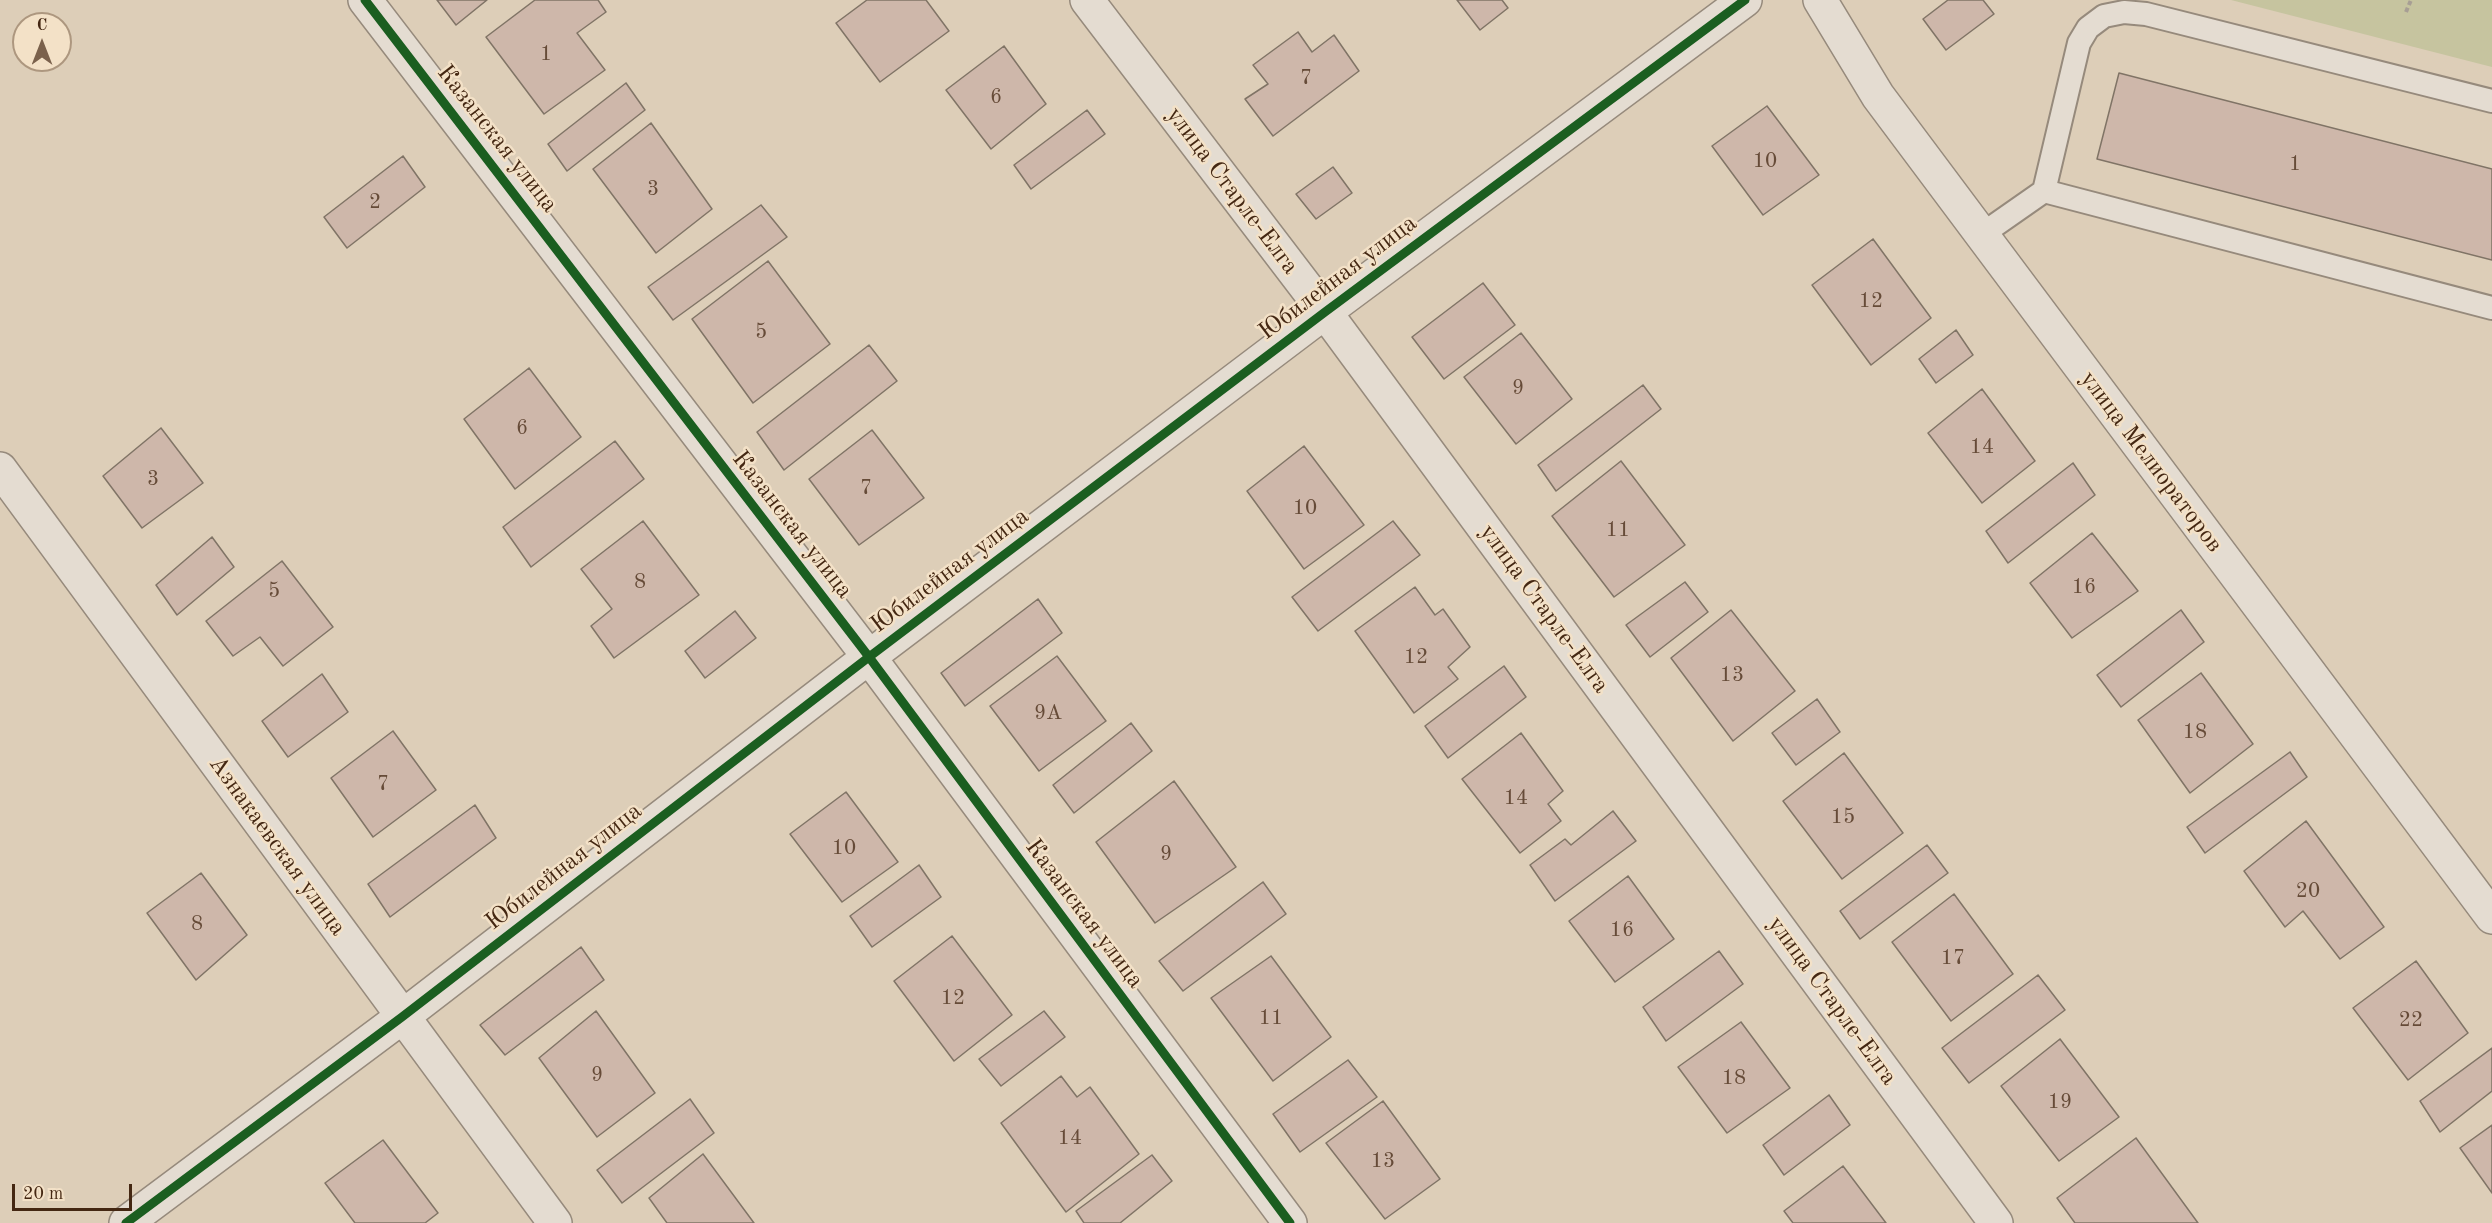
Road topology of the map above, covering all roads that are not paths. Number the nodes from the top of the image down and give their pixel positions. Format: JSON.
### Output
{"nodes":[{"id":1,"x":365,"y":0,"type":"edge"},
{"id":2,"x":1087,"y":0,"type":"edge"},
{"id":3,"x":1745,"y":0,"type":"edge"},
{"id":4,"x":1820,"y":0,"type":"edge"},
{"id":5,"x":2492,"y":100,"type":"edge"},
{"id":6,"x":2044,"y":190,"type":"junction"},
{"id":7,"x":1981,"y":234,"type":"junction"},
{"id":8,"x":2492,"y":308,"type":"edge"},
{"id":9,"x":1325,"y":312,"type":"junction"},
{"id":10,"x":0,"y":469,"type":"edge"},
{"id":11,"x":869,"y":657,"type":"junction"},
{"id":12,"x":2492,"y":917,"type":"edge"},
{"id":13,"x":402,"y":1017,"type":"junction"},
{"id":14,"x":126,"y":1223,"type":"edge"},
{"id":15,"x":555,"y":1223,"type":"edge"},
{"id":16,"x":1290,"y":1223,"type":"edge"},
{"id":17,"x":1996,"y":1223,"type":"edge"}],
"edges":[{"from":1,"to":11,"type":"street","name":"Казанская улица"},
{"from":2,"to":9,"type":"street","name":"улица Старле-Елга"},
{"from":3,"to":9,"type":"street","name":"Юбилейная улица"},
{"from":4,"to":7,"type":"street","name":"улица Мелиораторов"},
{"from":5,"to":6,"type":"lane"},
{"from":6,"to":7,"type":"lane"},
{"from":6,"to":8,"type":"lane"},
{"from":7,"to":12,"type":"street","name":"улица Мелиораторов"},
{"from":9,"to":11,"type":"street","name":"Юбилейная улица"},
{"from":9,"to":17,"type":"street","name":"улица Старле-Елга"},
{"from":10,"to":13,"type":"street","name":"Азнакаевская улица"},
{"from":11,"to":13,"type":"street","name":"Юбилейная улица"},
{"from":11,"to":16,"type":"street","name":"Казанская улица"},
{"from":13,"to":14,"type":"street","name":"Юбилейная улица"},
{"from":13,"to":15,"type":"street","name":"Азнакаевская улица"}]}
